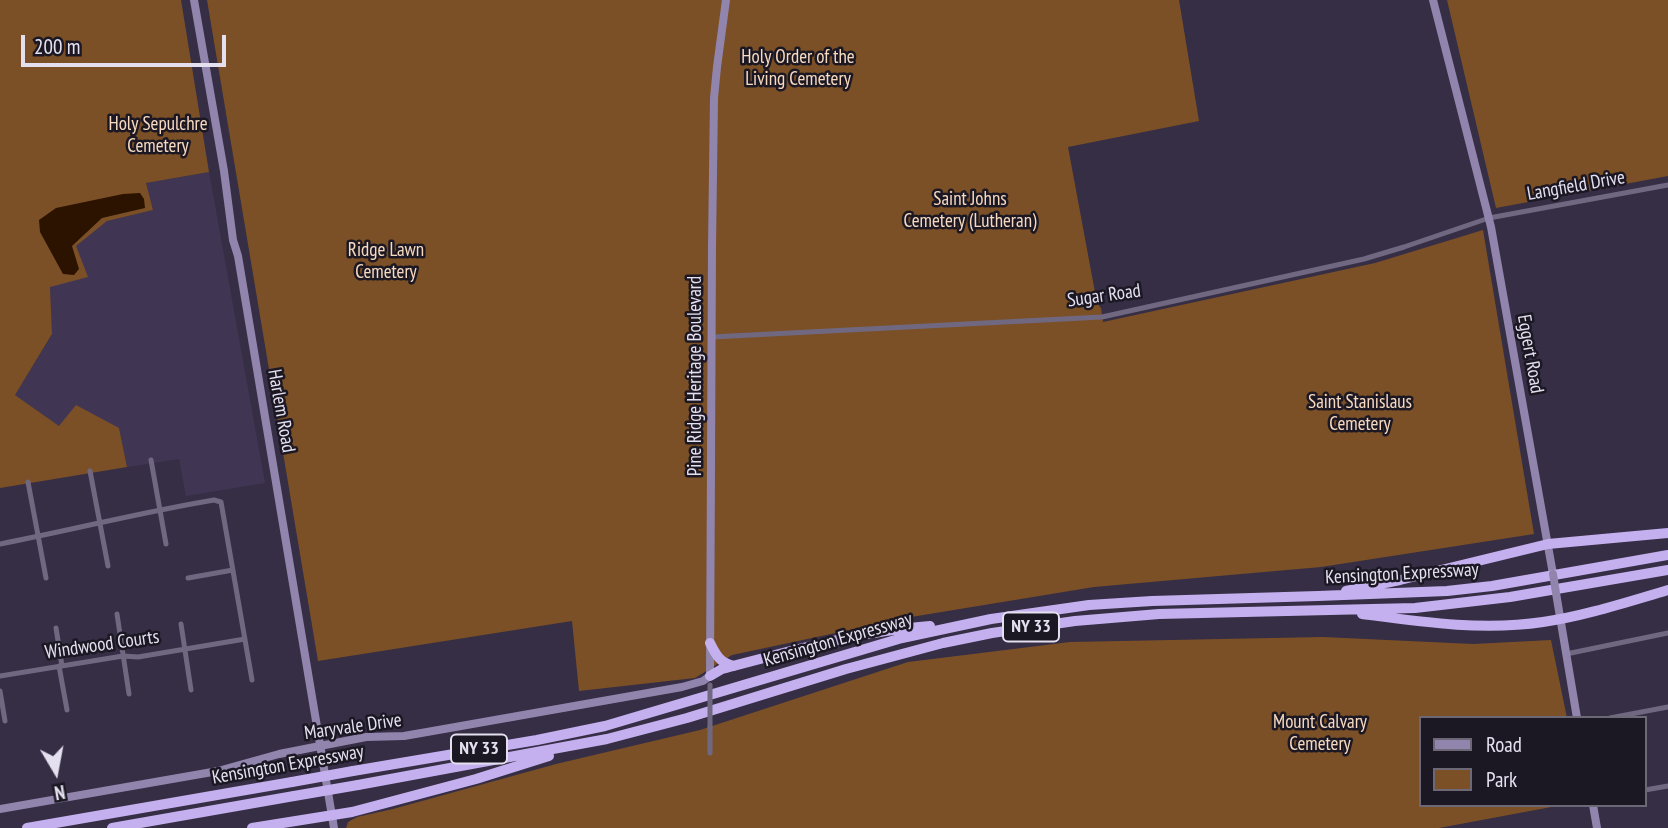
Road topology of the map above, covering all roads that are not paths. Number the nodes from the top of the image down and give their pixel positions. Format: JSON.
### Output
{"nodes":[{"id":1,"x":194,"y":0,"type":"edge"},
{"id":2,"x":726,"y":0,"type":"edge"},
{"id":3,"x":1433,"y":0,"type":"edge"},
{"id":4,"x":1668,"y":185,"type":"edge"},
{"id":5,"x":1489,"y":218,"type":"junction"},
{"id":6,"x":712,"y":337,"type":"junction"},
{"id":7,"x":151,"y":460,"type":"dead end"},
{"id":8,"x":90,"y":471,"type":"dead end"},
{"id":9,"x":28,"y":482,"type":"dead end"},
{"id":10,"x":159,"y":509,"type":"junction"},
{"id":11,"x":99,"y":522,"type":"junction"},
{"id":12,"x":1668,"y":533,"type":"edge"},
{"id":13,"x":38,"y":536,"type":"junction"},
{"id":14,"x":0,"y":544,"type":"edge"},
{"id":15,"x":166,"y":544,"type":"dead end"},
{"id":16,"x":1549,"y":547,"type":"junction"},
{"id":17,"x":1668,"y":555,"type":"edge"},
{"id":18,"x":108,"y":566,"type":"dead end"},
{"id":19,"x":233,"y":570,"type":"junction"},
{"id":20,"x":1668,"y":570,"type":"edge"},
{"id":21,"x":46,"y":578,"type":"dead end"},
{"id":22,"x":188,"y":578,"type":"dead end"},
{"id":23,"x":1668,"y":590,"type":"edge"},
{"id":24,"x":1318,"y":596,"type":"junction"},
{"id":25,"x":1330,"y":610,"type":"junction"},
{"id":26,"x":117,"y":614,"type":"dead end"},
{"id":27,"x":1561,"y":618,"type":"junction"},
{"id":28,"x":181,"y":624,"type":"dead end"},
{"id":29,"x":958,"y":625,"type":"junction"},
{"id":30,"x":56,"y":628,"type":"dead end"},
{"id":31,"x":1668,"y":633,"type":"edge"},
{"id":32,"x":245,"y":639,"type":"junction"},
{"id":33,"x":710,"y":643,"type":"junction"},
{"id":34,"x":185,"y":649,"type":"junction"},
{"id":35,"x":1566,"y":654,"type":"junction"},
{"id":36,"x":123,"y":656,"type":"junction"},
{"id":37,"x":61,"y":666,"type":"junction"},
{"id":38,"x":734,"y":666,"type":"junction"},
{"id":39,"x":0,"y":676,"type":"edge"},
{"id":40,"x":251,"y":680,"type":"dead end"},
{"id":41,"x":710,"y":681,"type":"junction"},
{"id":42,"x":191,"y":690,"type":"dead end"},
{"id":43,"x":0,"y":691,"type":"edge"},
{"id":44,"x":129,"y":694,"type":"dead end"},
{"id":45,"x":1668,"y":707,"type":"edge"},
{"id":46,"x":67,"y":710,"type":"dead end"},
{"id":47,"x":1577,"y":716,"type":"edge"},
{"id":48,"x":1621,"y":716,"type":"edge"},
{"id":49,"x":5,"y":721,"type":"dead end"},
{"id":50,"x":580,"y":745,"type":"junction"},
{"id":51,"x":320,"y":746,"type":"junction"},
{"id":52,"x":710,"y":753,"type":"dead end"},
{"id":53,"x":1668,"y":786,"type":"edge"},
{"id":54,"x":1647,"y":790,"type":"edge"},
{"id":55,"x":1593,"y":807,"type":"edge"},
{"id":56,"x":0,"y":809,"type":"edge"},
{"id":57,"x":331,"y":815,"type":"junction"},
{"id":58,"x":27,"y":828,"type":"edge"},
{"id":59,"x":112,"y":828,"type":"edge"},
{"id":60,"x":252,"y":828,"type":"edge"},
{"id":61,"x":334,"y":828,"type":"edge"},
{"id":62,"x":1597,"y":828,"type":"edge"}],
"edges":[{"from":1,"to":51,"type":"street","name":"Harlem Road"},
{"from":2,"to":6,"type":"street","name":"Pine Ridge Heritage Boulevard"},
{"from":3,"to":5,"type":"street","name":"Eggert Road"},
{"from":4,"to":5,"type":"street","name":"Langfield Drive"},
{"from":5,"to":6,"type":"street","name":"Sugar Road"},
{"from":5,"to":16,"type":"street","name":"Eggert Road"},
{"from":6,"to":33,"type":"street","name":"Pine Ridge Heritage Boulevard"},
{"from":7,"to":10,"type":"street"},
{"from":8,"to":11,"type":"street"},
{"from":9,"to":13,"type":"street"},
{"from":10,"to":11,"type":"street"},
{"from":10,"to":15,"type":"street"},
{"from":10,"to":19,"type":"street"},
{"from":11,"to":13,"type":"street"},
{"from":11,"to":18,"type":"street"},
{"from":12,"to":16,"type":"highway"},
{"from":13,"to":14,"type":"street"},
{"from":13,"to":21,"type":"street"},
{"from":16,"to":24,"type":"highway"},
{"from":16,"to":27,"type":"street","name":"Eggert Road","bridge":true},
{"from":17,"to":24,"type":"highway","name":"Kensington Expressway","number":"NY 33"},
{"from":19,"to":22,"type":"street"},
{"from":19,"to":32,"type":"street"},
{"from":20,"to":25,"type":"highway","name":"Kensington Expressway","number":"NY 33"},
{"from":23,"to":27,"type":"highway"},
{"from":24,"to":29,"type":"highway","name":"Kensington Expressway","number":"NY 33"},
{"from":25,"to":27,"type":"highway"},
{"from":25,"to":50,"type":"highway","name":"Kensington Expressway","number":"NY 33"},
{"from":26,"to":36,"type":"street"},
{"from":27,"to":35,"type":"street","name":"Eggert Road"},
{"from":28,"to":34,"type":"street","name":"Windwood Courts"},
{"from":29,"to":38,"type":"highway"},
{"from":29,"to":58,"type":"highway","name":"Kensington Expressway","number":"NY 33","bridge":true},
{"from":30,"to":37,"type":"street"},
{"from":31,"to":35,"type":"street"},
{"from":32,"to":34,"type":"street"},
{"from":32,"to":40,"type":"street"},
{"from":33,"to":38,"type":"highway"},
{"from":33,"to":41,"type":"street","name":"Pine Ridge Heritage Boulevard"},
{"from":34,"to":36,"type":"street","name":"Windwood Courts"},
{"from":34,"to":42,"type":"street"},
{"from":35,"to":47,"type":"street","name":"Eggert Road"},
{"from":36,"to":37,"type":"street","name":"Windwood Courts"},
{"from":36,"to":44,"type":"street"},
{"from":37,"to":39,"type":"street","name":"Windwood Courts"},
{"from":37,"to":46,"type":"street"},
{"from":38,"to":41,"type":"highway"},
{"from":41,"to":51,"type":"street","name":"Maryvale Drive"},
{"from":41,"to":52,"type":"street","name":"Pine Ridge Heritage Boulevard","bridge":true},
{"from":43,"to":49,"type":"street"},
{"from":45,"to":48,"type":"street"},
{"from":50,"to":57,"type":"highway"},
{"from":50,"to":59,"type":"highway","name":"Kensington Expressway","number":"NY 33","bridge":true},
{"from":51,"to":56,"type":"street","name":"Maryvale Drive"},
{"from":51,"to":57,"type":"street","name":"Harlem Road"},
{"from":53,"to":54,"type":"street"},
{"from":55,"to":62,"type":"street"},
{"from":57,"to":60,"type":"highway"},
{"from":57,"to":61,"type":"street","name":"Harlem Road"}]}
